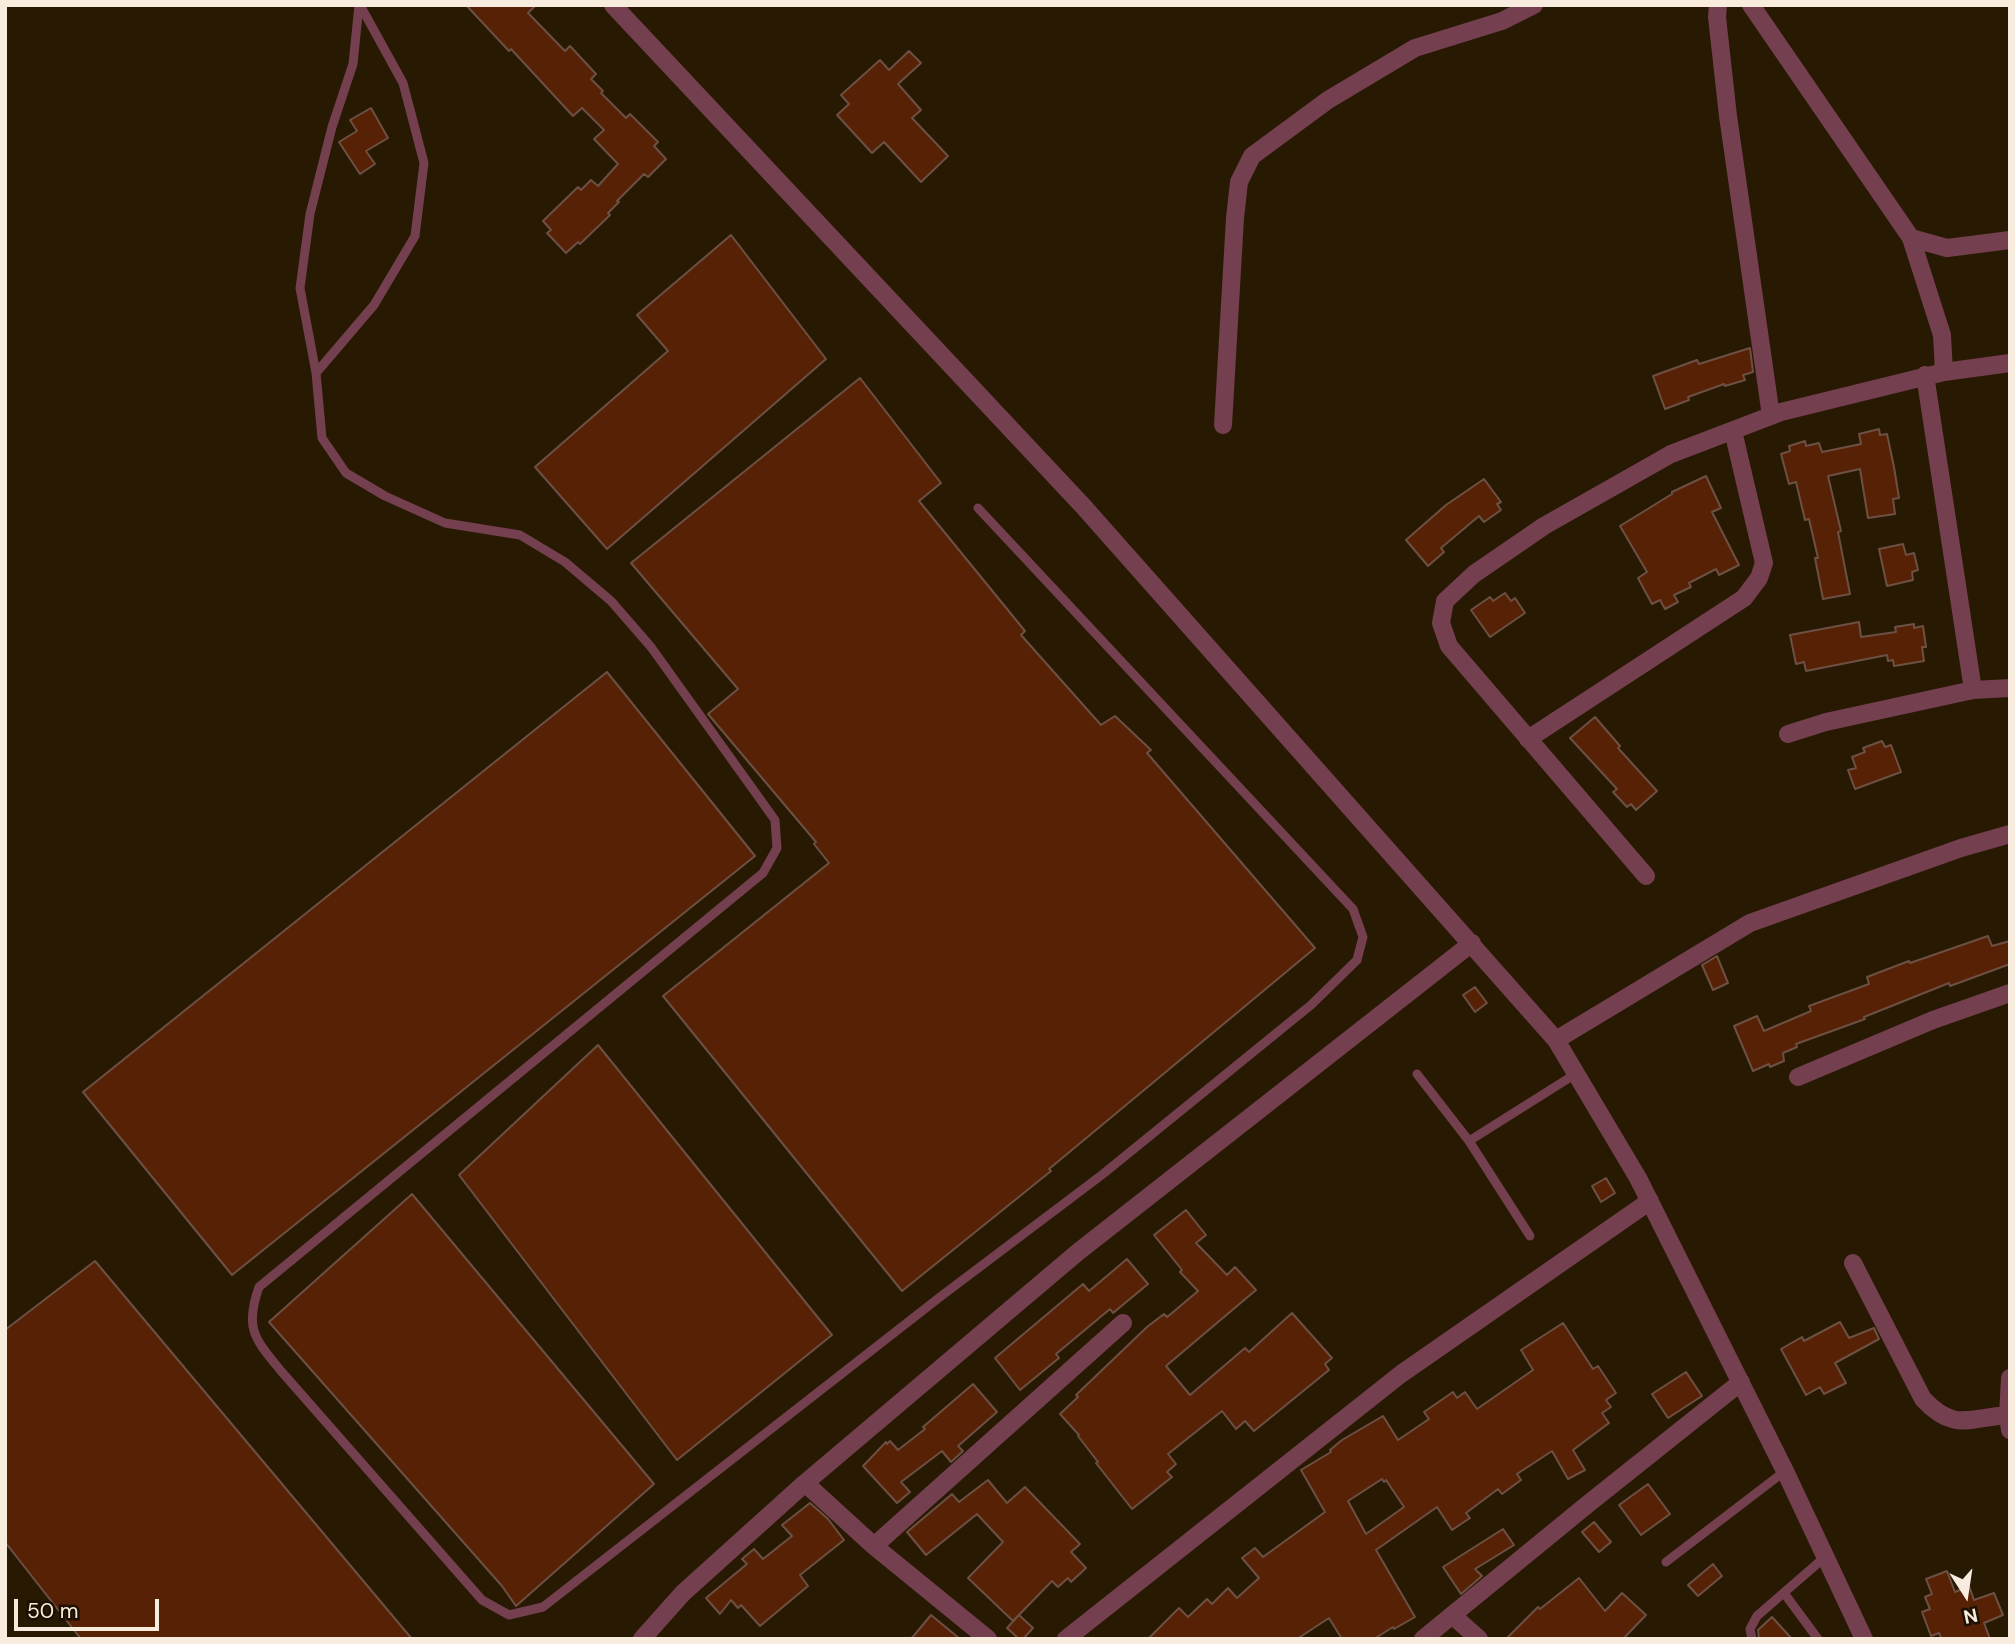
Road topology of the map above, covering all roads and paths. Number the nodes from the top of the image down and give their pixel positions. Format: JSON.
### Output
{"nodes":[{"id":1,"x":359,"y":5,"type":"edge"},
{"id":2,"x":613,"y":5,"type":"edge"},
{"id":3,"x":1534,"y":5,"type":"edge"},
{"id":4,"x":1718,"y":5,"type":"edge"},
{"id":5,"x":1751,"y":5,"type":"edge"},
{"id":6,"x":1911,"y":238,"type":"junction"},
{"id":7,"x":2010,"y":240,"type":"edge"},
{"id":8,"x":2010,"y":363,"type":"edge"},
{"id":9,"x":1944,"y":372,"type":"junction"},
{"id":10,"x":316,"y":373,"type":"junction"},
{"id":11,"x":1925,"y":375,"type":"junction"},
{"id":12,"x":1771,"y":416,"type":"junction"},
{"id":13,"x":1223,"y":425,"type":"dead end"},
{"id":14,"x":1733,"y":431,"type":"junction"},
{"id":15,"x":978,"y":508,"type":"dead end"},
{"id":16,"x":2010,"y":688,"type":"edge"},
{"id":17,"x":1973,"y":690,"type":"junction"},
{"id":18,"x":1788,"y":734,"type":"dead end"},
{"id":19,"x":1528,"y":739,"type":"junction"},
{"id":20,"x":2010,"y":834,"type":"edge"},
{"id":21,"x":1646,"y":876,"type":"dead end"},
{"id":22,"x":1472,"y":943,"type":"junction"},
{"id":23,"x":2010,"y":993,"type":"edge"},
{"id":24,"x":1556,"y":1040,"type":"junction"},
{"id":25,"x":1577,"y":1073,"type":"junction"},
{"id":26,"x":1417,"y":1074,"type":"dead end"},
{"id":27,"x":1798,"y":1077,"type":"dead end"},
{"id":28,"x":1469,"y":1141,"type":"junction"},
{"id":29,"x":1650,"y":1201,"type":"junction"},
{"id":30,"x":1530,"y":1236,"type":"dead end"},
{"id":31,"x":1853,"y":1263,"type":"dead end"},
{"id":32,"x":1123,"y":1323,"type":"dead end"},
{"id":33,"x":2010,"y":1378,"type":"edge"},
{"id":34,"x":1741,"y":1382,"type":"junction"},
{"id":35,"x":2009,"y":1420,"type":"edge"},
{"id":36,"x":1785,"y":1471,"type":"junction"},
{"id":37,"x":806,"y":1483,"type":"junction"},
{"id":38,"x":874,"y":1546,"type":"junction"},
{"id":39,"x":1825,"y":1557,"type":"junction"},
{"id":40,"x":1666,"y":1562,"type":"dead end"},
{"id":41,"x":1784,"y":1593,"type":"junction"},
{"id":42,"x":1452,"y":1615,"type":"junction"},
{"id":43,"x":642,"y":1639,"type":"edge"},
{"id":44,"x":988,"y":1639,"type":"edge"},
{"id":45,"x":1066,"y":1639,"type":"edge"},
{"id":46,"x":1423,"y":1639,"type":"edge"},
{"id":47,"x":1479,"y":1639,"type":"edge"},
{"id":48,"x":1752,"y":1639,"type":"edge"},
{"id":49,"x":1818,"y":1639,"type":"edge"},
{"id":50,"x":1863,"y":1639,"type":"edge"}],
"edges":[{"from":1,"to":10,"type":"lane"},
{"from":1,"to":10,"type":"lane"},
{"from":2,"to":22,"type":"street"},
{"from":3,"to":13,"type":"street"},
{"from":4,"to":12,"type":"street"},
{"from":5,"to":6,"type":"street"},
{"from":6,"to":7,"type":"street"},
{"from":6,"to":9,"type":"street"},
{"from":8,"to":9,"type":"street"},
{"from":9,"to":11,"type":"street"},
{"from":10,"to":15,"type":"lane"},
{"from":11,"to":12,"type":"street"},
{"from":11,"to":17,"type":"street"},
{"from":12,"to":14,"type":"street"},
{"from":14,"to":19,"type":"street"},
{"from":14,"to":19,"type":"street"},
{"from":16,"to":17,"type":"street"},
{"from":17,"to":18,"type":"street"},
{"from":19,"to":21,"type":"street"},
{"from":20,"to":24,"type":"street"},
{"from":22,"to":24,"type":"street"},
{"from":22,"to":37,"type":"street"},
{"from":23,"to":27,"type":"street"},
{"from":24,"to":25,"type":"street"},
{"from":25,"to":28,"type":"lane"},
{"from":25,"to":29,"type":"street"},
{"from":26,"to":28,"type":"lane"},
{"from":28,"to":30,"type":"lane"},
{"from":29,"to":34,"type":"street"},
{"from":29,"to":45,"type":"street"},
{"from":31,"to":35,"type":"street"},
{"from":32,"to":38,"type":"street"},
{"from":33,"to":35,"type":"street"},
{"from":34,"to":36,"type":"street"},
{"from":34,"to":42,"type":"street"},
{"from":36,"to":39,"type":"street"},
{"from":36,"to":40,"type":"lane"},
{"from":37,"to":38,"type":"street"},
{"from":37,"to":43,"type":"street"},
{"from":38,"to":44,"type":"street"},
{"from":39,"to":41,"type":"lane"},
{"from":39,"to":50,"type":"street"},
{"from":41,"to":48,"type":"lane"},
{"from":41,"to":49,"type":"lane"},
{"from":42,"to":46,"type":"street"},
{"from":42,"to":47,"type":"street"}]}
